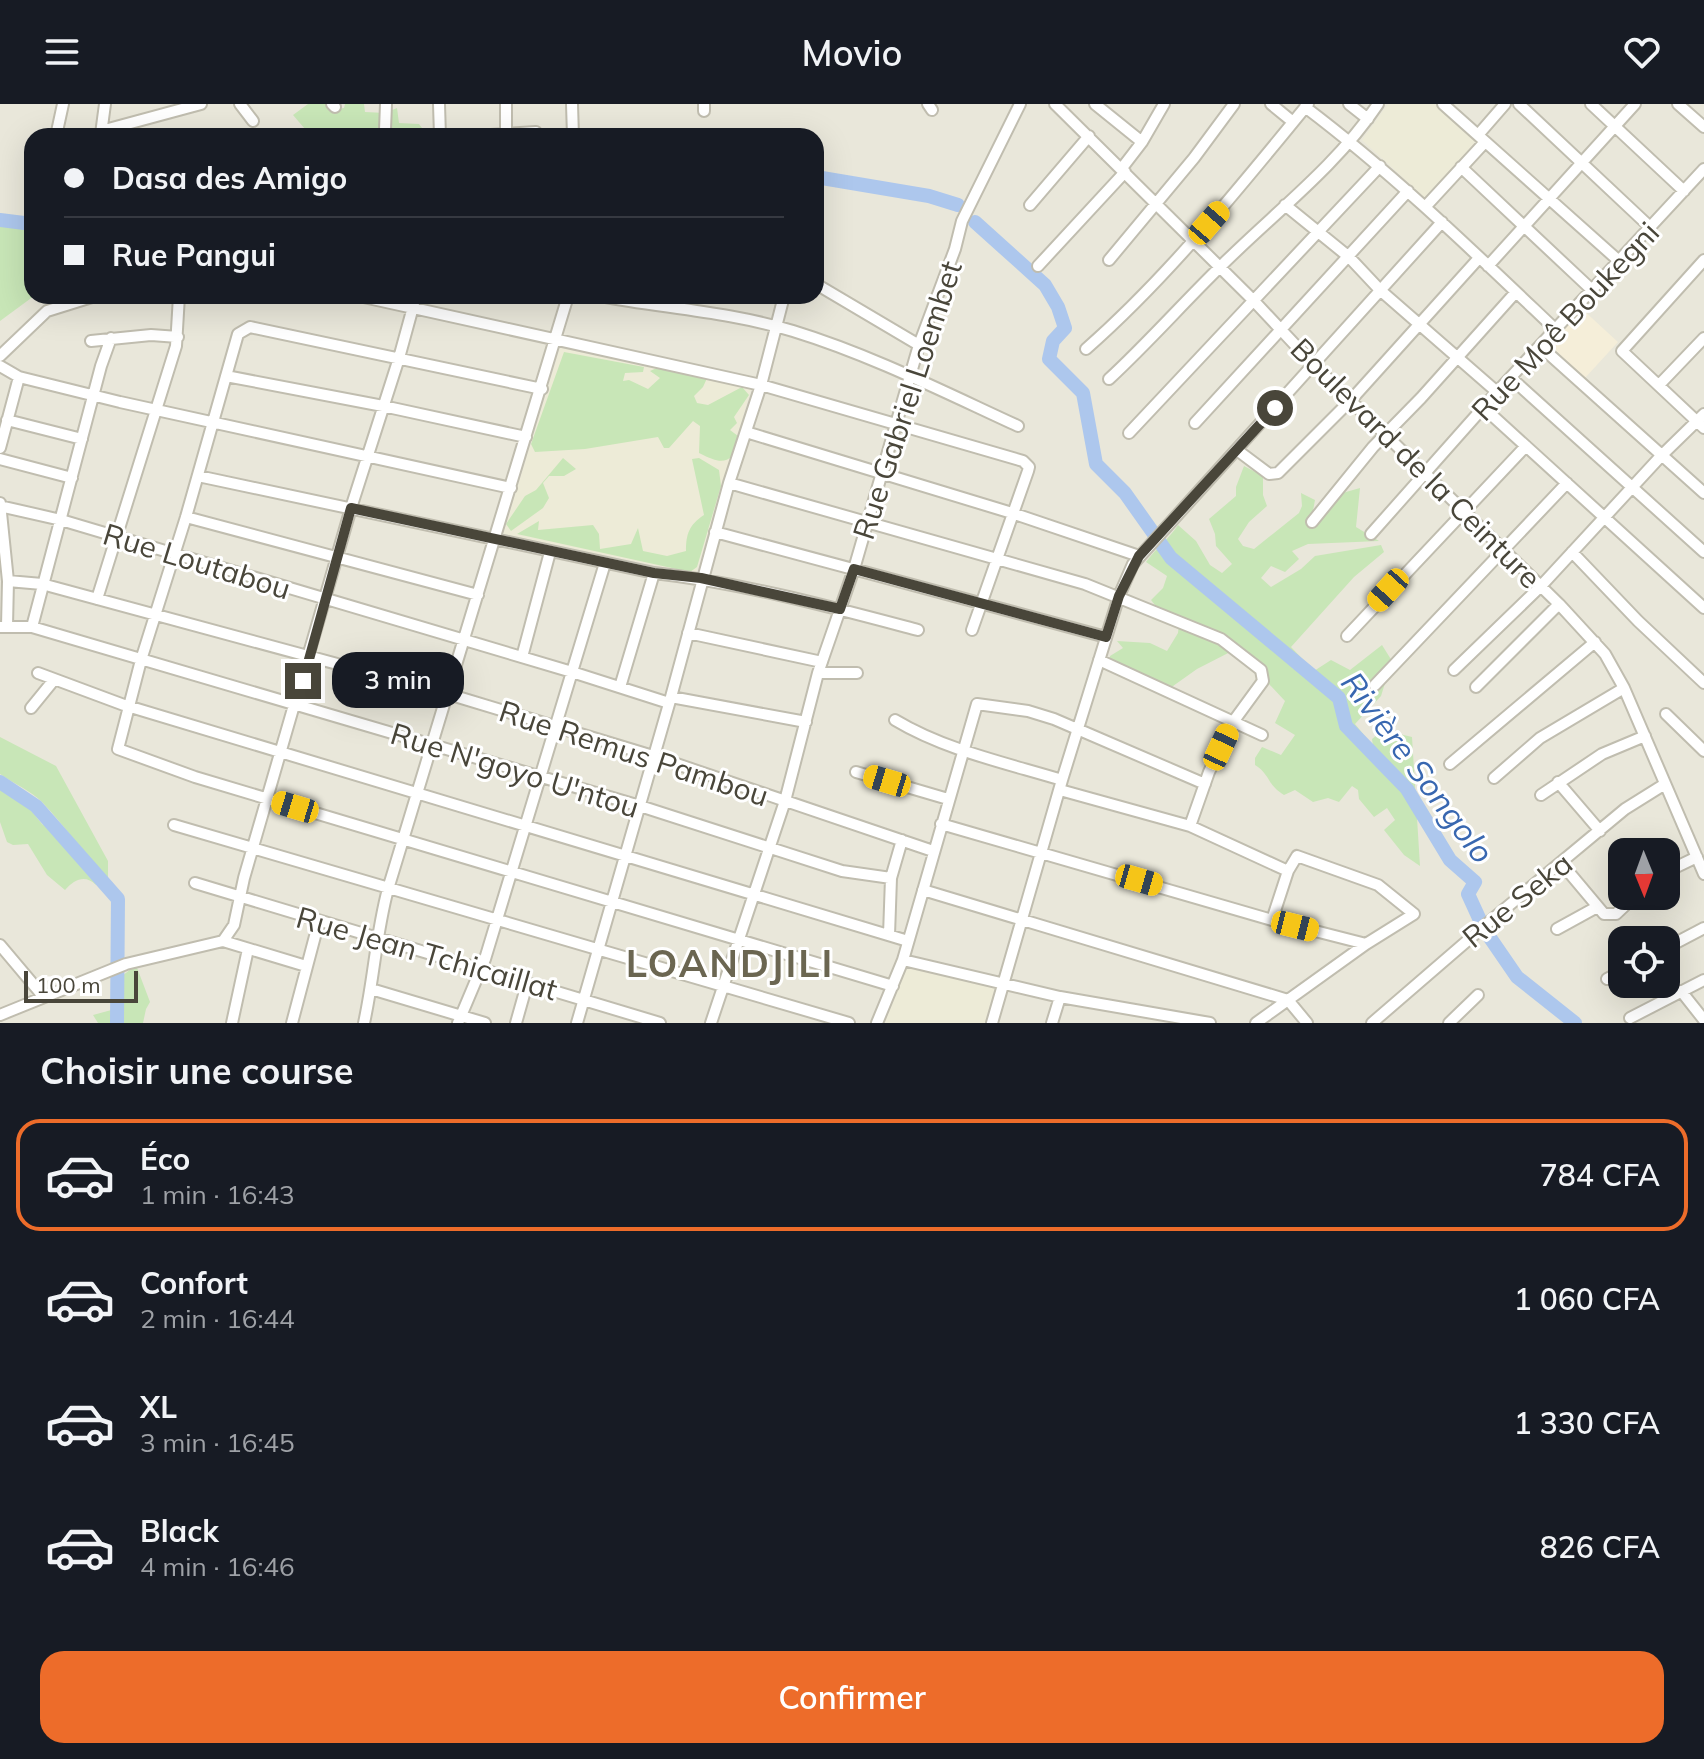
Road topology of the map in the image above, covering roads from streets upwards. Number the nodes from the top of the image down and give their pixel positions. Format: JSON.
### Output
{"nodes":[{"id":1,"x":63,"y":104,"type":"edge"},
{"id":2,"x":105,"y":104,"type":"edge"},
{"id":3,"x":201,"y":104,"type":"edge"},
{"id":4,"x":240,"y":104,"type":"edge"},
{"id":5,"x":386,"y":104,"type":"edge"},
{"id":6,"x":439,"y":104,"type":"edge"},
{"id":7,"x":506,"y":104,"type":"edge"},
{"id":8,"x":572,"y":104,"type":"edge"},
{"id":9,"x":1020,"y":104,"type":"edge"},
{"id":10,"x":1055,"y":104,"type":"edge"},
{"id":11,"x":1095,"y":104,"type":"edge"},
{"id":12,"x":1164,"y":104,"type":"edge"},
{"id":13,"x":1234,"y":104,"type":"edge"},
{"id":14,"x":1271,"y":104,"type":"edge"},
{"id":15,"x":1349,"y":104,"type":"edge"},
{"id":16,"x":1378,"y":104,"type":"edge"},
{"id":17,"x":1443,"y":104,"type":"edge"},
{"id":18,"x":1505,"y":104,"type":"edge"},
{"id":19,"x":1519,"y":104,"type":"edge"},
{"id":20,"x":1591,"y":104,"type":"edge"},
{"id":21,"x":1635,"y":104,"type":"edge"},
{"id":22,"x":1678,"y":104,"type":"edge"},
{"id":23,"x":1306,"y":106,"type":"edge"},
{"id":24,"x":1368,"y":119,"type":"junction"},
{"id":25,"x":253,"y":121,"type":"dead end"},
{"id":26,"x":1293,"y":122,"type":"junction"},
{"id":27,"x":1614,"y":126,"type":"junction"},
{"id":28,"x":1704,"y":127,"type":"edge"},
{"id":29,"x":58,"y":128,"type":"edge"},
{"id":30,"x":102,"y":128,"type":"edge"},
{"id":31,"x":121,"y":128,"type":"edge"},
{"id":32,"x":385,"y":128,"type":"edge"},
{"id":33,"x":440,"y":128,"type":"edge"},
{"id":34,"x":506,"y":128,"type":"edge"},
{"id":35,"x":573,"y":128,"type":"edge"},
{"id":36,"x":1089,"y":136,"type":"junction"},
{"id":37,"x":1481,"y":138,"type":"junction"},
{"id":38,"x":1142,"y":142,"type":"junction"},
{"id":39,"x":1351,"y":142,"type":"junction"},
{"id":40,"x":1581,"y":162,"type":"junction"},
{"id":41,"x":1380,"y":166,"type":"junction"},
{"id":42,"x":1461,"y":167,"type":"junction"},
{"id":43,"x":1704,"y":169,"type":"edge"},
{"id":44,"x":1123,"y":170,"type":"junction"},
{"id":45,"x":1408,"y":191,"type":"junction"},
{"id":46,"x":1684,"y":191,"type":"junction"},
{"id":47,"x":1548,"y":198,"type":"junction"},
{"id":48,"x":1030,"y":205,"type":"dead end"},
{"id":49,"x":1156,"y":205,"type":"junction"},
{"id":50,"x":1285,"y":205,"type":"junction"},
{"id":51,"x":1426,"y":206,"type":"junction"},
{"id":52,"x":1442,"y":222,"type":"junction"},
{"id":53,"x":1523,"y":227,"type":"junction"},
{"id":54,"x":1650,"y":227,"type":"junction"},
{"id":55,"x":1317,"y":231,"type":"junction"},
{"id":56,"x":1192,"y":242,"type":"junction"},
{"id":57,"x":1349,"y":257,"type":"junction"},
{"id":58,"x":1109,"y":260,"type":"dead end"},
{"id":59,"x":1704,"y":260,"type":"edge"},
{"id":60,"x":1619,"y":261,"type":"junction"},
{"id":61,"x":1484,"y":262,"type":"junction"},
{"id":62,"x":1038,"y":266,"type":"dead end"},
{"id":63,"x":1219,"y":267,"type":"junction"},
{"id":64,"x":824,"y":289,"type":"edge"},
{"id":65,"x":1380,"y":290,"type":"junction"},
{"id":66,"x":1592,"y":290,"type":"junction"},
{"id":67,"x":1516,"y":292,"type":"junction"},
{"id":68,"x":1254,"y":301,"type":"junction"},
{"id":69,"x":69,"y":304,"type":"edge"},
{"id":70,"x":179,"y":304,"type":"edge"},
{"id":71,"x":413,"y":304,"type":"edge"},
{"id":72,"x":422,"y":304,"type":"edge"},
{"id":73,"x":566,"y":304,"type":"edge"},
{"id":74,"x":651,"y":304,"type":"edge"},
{"id":75,"x":782,"y":304,"type":"edge"},
{"id":76,"x":1420,"y":322,"type":"junction"},
{"id":77,"x":777,"y":327,"type":"junction"},
{"id":78,"x":1282,"y":330,"type":"junction"},
{"id":79,"x":1556,"y":330,"type":"junction"},
{"id":80,"x":178,"y":337,"type":"junction"},
{"id":81,"x":111,"y":338,"type":"junction"},
{"id":82,"x":1704,"y":338,"type":"edge"},
{"id":83,"x":556,"y":339,"type":"junction"},
{"id":84,"x":91,"y":341,"type":"dead end"},
{"id":85,"x":919,"y":345,"type":"junction"},
{"id":86,"x":1540,"y":346,"type":"junction"},
{"id":87,"x":1086,"y":349,"type":"dead end"},
{"id":88,"x":0,"y":356,"type":"edge"},
{"id":89,"x":1457,"y":357,"type":"junction"},
{"id":90,"x":399,"y":358,"type":"junction"},
{"id":91,"x":1314,"y":365,"type":"junction"},
{"id":92,"x":0,"y":366,"type":"edge"},
{"id":93,"x":226,"y":376,"type":"junction"},
{"id":94,"x":910,"y":376,"type":"junction"},
{"id":95,"x":19,"y":377,"type":"junction"},
{"id":96,"x":1511,"y":378,"type":"junction"},
{"id":97,"x":1109,"y":379,"type":"dead end"},
{"id":98,"x":761,"y":385,"type":"junction"},
{"id":99,"x":1659,"y":385,"type":"junction"},
{"id":100,"x":542,"y":389,"type":"junction"},
{"id":101,"x":1497,"y":392,"type":"junction"},
{"id":102,"x":95,"y":396,"type":"junction"},
{"id":103,"x":1351,"y":400,"type":"junction"},
{"id":104,"x":383,"y":406,"type":"junction"},
{"id":105,"x":1484,"y":408,"type":"junction"},
{"id":106,"x":156,"y":410,"type":"junction"},
{"id":107,"x":7,"y":420,"type":"junction"},
{"id":108,"x":1702,"y":421,"type":"edge"},
{"id":109,"x":1195,"y":423,"type":"dead end"},
{"id":110,"x":213,"y":424,"type":"junction"},
{"id":111,"x":894,"y":424,"type":"junction"},
{"id":112,"x":1018,"y":426,"type":"dead end"},
{"id":113,"x":746,"y":432,"type":"junction"},
{"id":114,"x":1129,"y":433,"type":"dead end"},
{"id":115,"x":1386,"y":435,"type":"junction"},
{"id":116,"x":526,"y":437,"type":"junction"},
{"id":117,"x":82,"y":439,"type":"junction"},
{"id":118,"x":1526,"y":446,"type":"junction"},
{"id":119,"x":0,"y":448,"type":"edge"},
{"id":120,"x":1237,"y":450,"type":"junction"},
{"id":121,"x":1661,"y":456,"type":"junction"},
{"id":122,"x":367,"y":457,"type":"junction"},
{"id":123,"x":0,"y":459,"type":"edge"},
{"id":124,"x":1426,"y":473,"type":"junction"},
{"id":125,"x":881,"y":474,"type":"junction"},
{"id":126,"x":198,"y":476,"type":"junction"},
{"id":127,"x":72,"y":478,"type":"junction"},
{"id":128,"x":729,"y":483,"type":"junction"},
{"id":129,"x":1567,"y":483,"type":"junction"},
{"id":130,"x":1632,"y":487,"type":"junction"},
{"id":131,"x":511,"y":488,"type":"junction"},
{"id":132,"x":1704,"y":493,"type":"edge"},
{"id":133,"x":0,"y":503,"type":"edge"},
{"id":134,"x":351,"y":508,"type":"junction"},
{"id":135,"x":1463,"y":511,"type":"junction"},
{"id":136,"x":1012,"y":513,"type":"junction"},
{"id":137,"x":186,"y":517,"type":"junction"},
{"id":138,"x":1605,"y":518,"type":"junction"},
{"id":139,"x":61,"y":520,"type":"junction"},
{"id":140,"x":867,"y":522,"type":"junction"},
{"id":141,"x":1312,"y":522,"type":"dead end"},
{"id":142,"x":715,"y":532,"type":"junction"},
{"id":143,"x":1371,"y":534,"type":"dead end"},
{"id":144,"x":116,"y":538,"type":"junction"},
{"id":145,"x":495,"y":539,"type":"junction"},
{"id":146,"x":1503,"y":550,"type":"junction"},
{"id":147,"x":1142,"y":551,"type":"junction"},
{"id":148,"x":550,"y":552,"type":"junction"},
{"id":149,"x":1572,"y":552,"type":"junction"},
{"id":150,"x":1704,"y":552,"type":"edge"},
{"id":151,"x":174,"y":555,"type":"junction"},
{"id":152,"x":337,"y":557,"type":"junction"},
{"id":153,"x":997,"y":560,"type":"junction"},
{"id":154,"x":605,"y":563,"type":"junction"},
{"id":155,"x":854,"y":569,"type":"junction"},
{"id":156,"x":654,"y":573,"type":"junction"},
{"id":157,"x":701,"y":578,"type":"junction"},
{"id":158,"x":8,"y":581,"type":"junction"},
{"id":159,"x":42,"y":584,"type":"junction"},
{"id":160,"x":1541,"y":586,"type":"junction"},
{"id":161,"x":478,"y":595,"type":"junction"},
{"id":162,"x":1119,"y":596,"type":"junction"},
{"id":163,"x":97,"y":599,"type":"junction"},
{"id":164,"x":326,"y":600,"type":"junction"},
{"id":165,"x":982,"y":603,"type":"junction"},
{"id":166,"x":1559,"y":604,"type":"junction"},
{"id":167,"x":1704,"y":608,"type":"edge"},
{"id":168,"x":840,"y":609,"type":"junction"},
{"id":169,"x":154,"y":616,"type":"junction"},
{"id":170,"x":4,"y":627,"type":"edge"},
{"id":171,"x":32,"y":627,"type":"junction"},
{"id":172,"x":918,"y":630,"type":"dead end"},
{"id":173,"x":972,"y":630,"type":"dead end"},
{"id":174,"x":688,"y":633,"type":"junction"},
{"id":175,"x":1347,"y":636,"type":"dead end"},
{"id":176,"x":1106,"y":637,"type":"junction"},
{"id":177,"x":465,"y":641,"type":"junction"},
{"id":178,"x":1595,"y":642,"type":"junction"},
{"id":179,"x":310,"y":657,"type":"junction"},
{"id":180,"x":522,"y":657,"type":"junction"},
{"id":181,"x":141,"y":660,"type":"junction"},
{"id":182,"x":1099,"y":660,"type":"junction"},
{"id":183,"x":820,"y":668,"type":"junction"},
{"id":184,"x":1454,"y":670,"type":"dead end"},
{"id":185,"x":572,"y":672,"type":"junction"},
{"id":186,"x":38,"y":673,"type":"dead end"},
{"id":187,"x":857,"y":673,"type":"dead end"},
{"id":188,"x":53,"y":681,"type":"junction"},
{"id":189,"x":1704,"y":683,"type":"edge"},
{"id":190,"x":1375,"y":685,"type":"dead end"},
{"id":191,"x":620,"y":687,"type":"junction"},
{"id":192,"x":1476,"y":687,"type":"dead end"},
{"id":193,"x":1624,"y":688,"type":"junction"},
{"id":194,"x":448,"y":694,"type":"junction"},
{"id":195,"x":670,"y":700,"type":"junction"},
{"id":196,"x":296,"y":705,"type":"junction"},
{"id":197,"x":128,"y":706,"type":"junction"},
{"id":198,"x":31,"y":708,"type":"dead end"},
{"id":199,"x":1666,"y":714,"type":"dead end"},
{"id":200,"x":895,"y":720,"type":"dead end"},
{"id":201,"x":806,"y":722,"type":"junction"},
{"id":202,"x":1233,"y":722,"type":"junction"},
{"id":203,"x":555,"y":726,"type":"junction"},
{"id":204,"x":1078,"y":730,"type":"junction"},
{"id":205,"x":1262,"y":735,"type":"dead end"},
{"id":206,"x":1645,"y":736,"type":"junction"},
{"id":207,"x":432,"y":745,"type":"junction"},
{"id":208,"x":963,"y":749,"type":"junction"},
{"id":209,"x":282,"y":751,"type":"junction"},
{"id":210,"x":1704,"y":751,"type":"edge"},
{"id":211,"x":653,"y":756,"type":"junction"},
{"id":212,"x":1450,"y":764,"type":"dead end"},
{"id":213,"x":856,"y":772,"type":"dead end"},
{"id":214,"x":541,"y":777,"type":"junction"},
{"id":215,"x":1494,"y":778,"type":"dead end"},
{"id":216,"x":1558,"y":782,"type":"junction"},
{"id":217,"x":1205,"y":784,"type":"junction"},
{"id":218,"x":1665,"y":784,"type":"junction"},
{"id":219,"x":1061,"y":785,"type":"junction"},
{"id":220,"x":418,"y":792,"type":"junction"},
{"id":221,"x":1541,"y":795,"type":"dead end"},
{"id":222,"x":268,"y":799,"type":"junction"},
{"id":223,"x":948,"y":799,"type":"junction"},
{"id":224,"x":785,"y":801,"type":"junction"},
{"id":225,"x":640,"y":806,"type":"junction"},
{"id":226,"x":941,"y":824,"type":"junction"},
{"id":227,"x":174,"y":825,"type":"dead end"},
{"id":228,"x":526,"y":825,"type":"junction"},
{"id":229,"x":1190,"y":826,"type":"junction"},
{"id":230,"x":1600,"y":831,"type":"junction"},
{"id":231,"x":404,"y":840,"type":"junction"},
{"id":232,"x":902,"y":840,"type":"junction"},
{"id":233,"x":768,"y":847,"type":"junction"},
{"id":234,"x":254,"y":849,"type":"junction"},
{"id":235,"x":933,"y":851,"type":"junction"},
{"id":236,"x":1042,"y":854,"type":"junction"},
{"id":237,"x":626,"y":855,"type":"junction"},
{"id":238,"x":1697,"y":857,"type":"junction"},
{"id":239,"x":1562,"y":864,"type":"junction"},
{"id":240,"x":1680,"y":865,"type":"edge"},
{"id":241,"x":512,"y":871,"type":"junction"},
{"id":242,"x":1288,"y":871,"type":"junction"},
{"id":243,"x":1704,"y":874,"type":"edge"},
{"id":244,"x":891,"y":878,"type":"junction"},
{"id":245,"x":195,"y":883,"type":"dead end"},
{"id":246,"x":388,"y":889,"type":"junction"},
{"id":247,"x":923,"y":890,"type":"junction"},
{"id":248,"x":753,"y":893,"type":"junction"},
{"id":249,"x":239,"y":899,"type":"junction"},
{"id":250,"x":613,"y":901,"type":"junction"},
{"id":251,"x":1597,"y":907,"type":"junction"},
{"id":252,"x":1620,"y":910,"type":"edge"},
{"id":253,"x":497,"y":920,"type":"junction"},
{"id":254,"x":1023,"y":920,"type":"junction"},
{"id":255,"x":1272,"y":920,"type":"junction"},
{"id":256,"x":319,"y":921,"type":"junction"},
{"id":257,"x":1704,"y":928,"type":"edge"},
{"id":258,"x":1557,"y":929,"type":"dead end"},
{"id":259,"x":889,"y":935,"type":"junction"},
{"id":260,"x":376,"y":937,"type":"junction"},
{"id":261,"x":739,"y":939,"type":"junction"},
{"id":262,"x":223,"y":941,"type":"junction"},
{"id":263,"x":908,"y":941,"type":"junction"},
{"id":264,"x":1680,"y":941,"type":"edge"},
{"id":265,"x":1366,"y":944,"type":"junction"},
{"id":266,"x":0,"y":945,"type":"edge"},
{"id":267,"x":248,"y":949,"type":"junction"},
{"id":268,"x":598,"y":950,"type":"junction"},
{"id":269,"x":903,"y":960,"type":"junction"},
{"id":270,"x":306,"y":966,"type":"junction"},
{"id":271,"x":480,"y":969,"type":"junction"},
{"id":272,"x":1704,"y":980,"type":"edge"},
{"id":273,"x":527,"y":984,"type":"junction"},
{"id":274,"x":1003,"y":985,"type":"junction"},
{"id":275,"x":723,"y":986,"type":"junction"},
{"id":276,"x":893,"y":986,"type":"junction"},
{"id":277,"x":371,"y":989,"type":"junction"},
{"id":278,"x":1681,"y":991,"type":"junction"},
{"id":279,"x":1478,"y":995,"type":"dead end"},
{"id":280,"x":43,"y":996,"type":"junction"},
{"id":281,"x":1060,"y":997,"type":"junction"},
{"id":282,"x":584,"y":1000,"type":"junction"},
{"id":283,"x":1288,"y":1000,"type":"junction"},
{"id":284,"x":1129,"y":1010,"type":"junction"},
{"id":285,"x":0,"y":1015,"type":"edge"},
{"id":286,"x":1630,"y":1018,"type":"dead end"},
{"id":287,"x":459,"y":1019,"type":"edge"},
{"id":288,"x":1176,"y":1020,"type":"edge"},
{"id":289,"x":1704,"y":1020,"type":"edge"},
{"id":290,"x":232,"y":1023,"type":"edge"},
{"id":291,"x":292,"y":1023,"type":"edge"},
{"id":292,"x":364,"y":1023,"type":"edge"},
{"id":293,"x":485,"y":1023,"type":"edge"},
{"id":294,"x":516,"y":1023,"type":"edge"},
{"id":295,"x":577,"y":1023,"type":"edge"},
{"id":296,"x":660,"y":1023,"type":"edge"},
{"id":297,"x":711,"y":1023,"type":"edge"},
{"id":298,"x":849,"y":1023,"type":"edge"},
{"id":299,"x":877,"y":1023,"type":"edge"},
{"id":300,"x":992,"y":1023,"type":"edge"},
{"id":301,"x":1052,"y":1023,"type":"edge"},
{"id":302,"x":1126,"y":1023,"type":"edge"},
{"id":303,"x":1210,"y":1023,"type":"edge"},
{"id":304,"x":1256,"y":1023,"type":"edge"},
{"id":305,"x":1307,"y":1023,"type":"edge"},
{"id":306,"x":1372,"y":1023,"type":"edge"},
{"id":307,"x":1449,"y":1023,"type":"edge"}],
"edges":[{"from":1,"to":29,"type":"street"},
{"from":2,"to":30,"type":"street"},
{"from":3,"to":31,"type":"street"},
{"from":4,"to":25,"type":"street"},
{"from":5,"to":32,"type":"street"},
{"from":6,"to":33,"type":"street"},
{"from":7,"to":34,"type":"street"},
{"from":8,"to":35,"type":"street"},
{"from":9,"to":85,"type":"street","name":"Rue Gabriel Loembet"},
{"from":10,"to":36,"type":"street","name":"Boulevard de la Ceinture"},
{"from":11,"to":38,"type":"street"},
{"from":12,"to":38,"type":"street"},
{"from":13,"to":49,"type":"street"},
{"from":14,"to":26,"type":"street"},
{"from":15,"to":24,"type":"street"},
{"from":16,"to":24,"type":"street"},
{"from":17,"to":37,"type":"street"},
{"from":18,"to":37,"type":"street"},
{"from":19,"to":40,"type":"street"},
{"from":20,"to":27,"type":"street"},
{"from":21,"to":27,"type":"street"},
{"from":22,"to":28,"type":"street"},
{"from":23,"to":26,"type":"street"},
{"from":23,"to":39,"type":"street"},
{"from":24,"to":39,"type":"street"},
{"from":26,"to":56,"type":"street"},
{"from":27,"to":40,"type":"street"},
{"from":27,"to":46,"type":"street"},
{"from":36,"to":44,"type":"street","name":"Boulevard de la Ceinture"},
{"from":36,"to":48,"type":"street"},
{"from":37,"to":42,"type":"street"},
{"from":37,"to":47,"type":"street"},
{"from":38,"to":44,"type":"street"},
{"from":39,"to":41,"type":"street"},
{"from":39,"to":50,"type":"street"},
{"from":40,"to":47,"type":"street"},
{"from":40,"to":54,"type":"street"},
{"from":41,"to":45,"type":"street"},
{"from":41,"to":55,"type":"street"},
{"from":42,"to":51,"type":"street"},
{"from":42,"to":53,"type":"street"},
{"from":43,"to":46,"type":"street","name":"Rue Moê Boukegni"},
{"from":44,"to":49,"type":"street","name":"Boulevard de la Ceinture"},
{"from":44,"to":62,"type":"street"},
{"from":45,"to":51,"type":"street"},
{"from":45,"to":57,"type":"street"},
{"from":46,"to":54,"type":"street","name":"Rue Moê Boukegni"},
{"from":47,"to":53,"type":"street"},
{"from":47,"to":60,"type":"street"},
{"from":49,"to":56,"type":"street","name":"Boulevard de la Ceinture"},
{"from":49,"to":58,"type":"street"},
{"from":50,"to":55,"type":"street"},
{"from":50,"to":63,"type":"street"},
{"from":51,"to":52,"type":"street"},
{"from":52,"to":61,"type":"street"},
{"from":52,"to":65,"type":"street"},
{"from":53,"to":61,"type":"street"},
{"from":53,"to":66,"type":"street"},
{"from":54,"to":60,"type":"street","name":"Rue Moê Boukegni"},
{"from":55,"to":57,"type":"street"},
{"from":55,"to":68,"type":"street"},
{"from":56,"to":63,"type":"street","name":"Boulevard de la Ceinture"},
{"from":56,"to":87,"type":"street"},
{"from":57,"to":65,"type":"street"},
{"from":57,"to":78,"type":"street"},
{"from":59,"to":99,"type":"street"},
{"from":60,"to":66,"type":"street","name":"Rue Moê Boukegni"},
{"from":61,"to":67,"type":"street"},
{"from":61,"to":76,"type":"street"},
{"from":63,"to":68,"type":"street","name":"Boulevard de la Ceinture"},
{"from":63,"to":97,"type":"street"},
{"from":64,"to":85,"type":"street"},
{"from":65,"to":76,"type":"street"},
{"from":65,"to":91,"type":"street"},
{"from":66,"to":79,"type":"street","name":"Rue Moê Boukegni"},
{"from":67,"to":79,"type":"street"},
{"from":67,"to":89,"type":"street"},
{"from":68,"to":78,"type":"street","name":"Boulevard de la Ceinture"},
{"from":68,"to":114,"type":"street"},
{"from":69,"to":88,"type":"street"},
{"from":70,"to":80,"type":"street"},
{"from":71,"to":90,"type":"street"},
{"from":72,"to":83,"type":"street"},
{"from":73,"to":83,"type":"street"},
{"from":74,"to":77,"type":"street"},
{"from":75,"to":77,"type":"street"},
{"from":76,"to":89,"type":"street"},
{"from":76,"to":103,"type":"street"},
{"from":77,"to":94,"type":"street"},
{"from":77,"to":98,"type":"street"},
{"from":78,"to":91,"type":"street","name":"Boulevard de la Ceinture"},
{"from":78,"to":109,"type":"street"},
{"from":79,"to":86,"type":"street","name":"Rue Moê Boukegni"},
{"from":80,"to":81,"type":"street"},
{"from":80,"to":106,"type":"street"},
{"from":81,"to":84,"type":"street"},
{"from":81,"to":102,"type":"street"},
{"from":82,"to":99,"type":"street"},
{"from":83,"to":98,"type":"street"},
{"from":83,"to":100,"type":"street"},
{"from":85,"to":94,"type":"street","name":"Rue Gabriel Loembet"},
{"from":86,"to":96,"type":"street","name":"Rue Moê Boukegni"},
{"from":86,"to":121,"type":"street"},
{"from":89,"to":101,"type":"street"},
{"from":89,"to":115,"type":"street"},
{"from":90,"to":93,"type":"street"},
{"from":90,"to":100,"type":"street"},
{"from":90,"to":104,"type":"street"},
{"from":91,"to":103,"type":"street","name":"Boulevard de la Ceinture"},
{"from":91,"to":120,"type":"street"},
{"from":92,"to":95,"type":"street"},
{"from":93,"to":104,"type":"street"},
{"from":93,"to":110,"type":"street"},
{"from":94,"to":111,"type":"street","name":"Rue Gabriel Loembet"},
{"from":94,"to":112,"type":"street"},
{"from":95,"to":102,"type":"street"},
{"from":95,"to":107,"type":"street"},
{"from":96,"to":101,"type":"street","name":"Rue Moê Boukegni"},
{"from":96,"to":130,"type":"street"},
{"from":98,"to":111,"type":"street"},
{"from":98,"to":113,"type":"street"},
{"from":99,"to":108,"type":"street"},
{"from":100,"to":116,"type":"street"},
{"from":101,"to":105,"type":"street","name":"Rue Moê Boukegni"},
{"from":102,"to":106,"type":"street"},
{"from":102,"to":117,"type":"street"},
{"from":103,"to":115,"type":"street","name":"Boulevard de la Ceinture"},
{"from":103,"to":120,"type":"street"},
{"from":104,"to":116,"type":"street"},
{"from":104,"to":122,"type":"street"},
{"from":105,"to":118,"type":"street"},
{"from":105,"to":124,"type":"street","name":"Rue Moê Boukegni"},
{"from":106,"to":110,"type":"street"},
{"from":106,"to":144,"type":"street"},
{"from":107,"to":117,"type":"street"},
{"from":107,"to":119,"type":"street"},
{"from":108,"to":121,"type":"street"},
{"from":110,"to":122,"type":"street"},
{"from":110,"to":126,"type":"street"},
{"from":111,"to":125,"type":"street","name":"Rue Gabriel Loembet"},
{"from":111,"to":136,"type":"street"},
{"from":113,"to":125,"type":"street"},
{"from":113,"to":128,"type":"street"},
{"from":115,"to":124,"type":"street","name":"Boulevard de la Ceinture"},
{"from":115,"to":141,"type":"street"},
{"from":116,"to":131,"type":"street"},
{"from":117,"to":127,"type":"street"},
{"from":118,"to":129,"type":"street"},
{"from":118,"to":135,"type":"street"},
{"from":120,"to":147,"type":"street"},
{"from":121,"to":130,"type":"street"},
{"from":121,"to":132,"type":"street"},
{"from":122,"to":131,"type":"street"},
{"from":122,"to":134,"type":"street"},
{"from":123,"to":127,"type":"street"},
{"from":124,"to":135,"type":"street","name":"Boulevard de la Ceinture"},
{"from":124,"to":143,"type":"street","name":"Rue Moê Boukegni"},
{"from":125,"to":136,"type":"street"},
{"from":125,"to":140,"type":"street","name":"Rue Gabriel Loembet"},
{"from":126,"to":134,"type":"street"},
{"from":126,"to":137,"type":"street"},
{"from":127,"to":139,"type":"street"},
{"from":128,"to":140,"type":"street"},
{"from":128,"to":142,"type":"street"},
{"from":129,"to":138,"type":"street"},
{"from":129,"to":146,"type":"street"},
{"from":130,"to":138,"type":"street"},
{"from":130,"to":150,"type":"street"},
{"from":131,"to":145,"type":"street"},
{"from":133,"to":139,"type":"street","name":"Rue Loutabou"},
{"from":133,"to":158,"type":"street"},
{"from":134,"to":145,"type":"street"},
{"from":134,"to":152,"type":"street"},
{"from":135,"to":146,"type":"street","name":"Boulevard de la Ceinture"},
{"from":135,"to":175,"type":"street"},
{"from":136,"to":147,"type":"street"},
{"from":136,"to":153,"type":"street"},
{"from":137,"to":151,"type":"street"},
{"from":137,"to":152,"type":"street"},
{"from":138,"to":149,"type":"street"},
{"from":138,"to":167,"type":"street"},
{"from":139,"to":144,"type":"street","name":"Rue Loutabou"},
{"from":139,"to":159,"type":"street"},
{"from":140,"to":153,"type":"street"},
{"from":140,"to":155,"type":"street","name":"Rue Gabriel Loembet"},
{"from":142,"to":155,"type":"street"},
{"from":142,"to":157,"type":"street"},
{"from":144,"to":151,"type":"street","name":"Rue Loutabou"},
{"from":144,"to":163,"type":"street"},
{"from":145,"to":148,"type":"street"},
{"from":145,"to":161,"type":"street"},
{"from":146,"to":160,"type":"street","name":"Boulevard de la Ceinture"},
{"from":146,"to":190,"type":"street"},
{"from":147,"to":162,"type":"street"},
{"from":148,"to":154,"type":"street"},
{"from":148,"to":180,"type":"street"},
{"from":149,"to":160,"type":"street"},
{"from":149,"to":189,"type":"street"},
{"from":151,"to":164,"type":"street","name":"Rue Loutabou"},
{"from":151,"to":169,"type":"street"},
{"from":152,"to":161,"type":"street"},
{"from":152,"to":164,"type":"street"},
{"from":153,"to":162,"type":"street"},
{"from":153,"to":165,"type":"street"},
{"from":154,"to":156,"type":"street"},
{"from":154,"to":185,"type":"street"},
{"from":155,"to":165,"type":"street"},
{"from":155,"to":168,"type":"street","name":"Rue Gabriel Loembet"},
{"from":156,"to":157,"type":"street"},
{"from":156,"to":191,"type":"street"},
{"from":157,"to":168,"type":"street"},
{"from":157,"to":174,"type":"street"},
{"from":158,"to":159,"type":"street","name":"Rue Remus Pambou"},
{"from":158,"to":170,"type":"street"},
{"from":159,"to":163,"type":"street","name":"Rue Remus Pambou"},
{"from":159,"to":171,"type":"street"},
{"from":160,"to":166,"type":"street","name":"Boulevard de la Ceinture"},
{"from":160,"to":184,"type":"street"},
{"from":161,"to":177,"type":"street"},
{"from":162,"to":176,"type":"street"},
{"from":162,"to":202,"type":"street"},
{"from":163,"to":169,"type":"street","name":"Rue Remus Pambou"},
{"from":164,"to":177,"type":"street","name":"Rue Loutabou"},
{"from":164,"to":179,"type":"street"},
{"from":165,"to":173,"type":"street"},
{"from":165,"to":176,"type":"street"},
{"from":166,"to":178,"type":"street","name":"Boulevard de la Ceinture"},
{"from":166,"to":192,"type":"street"},
{"from":168,"to":172,"type":"street"},
{"from":168,"to":183,"type":"street","name":"Rue Gabriel Loembet"},
{"from":169,"to":179,"type":"street","name":"Rue Remus Pambou"},
{"from":169,"to":181,"type":"street"},
{"from":170,"to":171,"type":"street","name":"Rue N'goyo U'ntou"},
{"from":171,"to":181,"type":"street","name":"Rue N'goyo U'ntou"},
{"from":174,"to":183,"type":"street"},
{"from":174,"to":195,"type":"street"},
{"from":176,"to":182,"type":"street"},
{"from":177,"to":180,"type":"street","name":"Rue Loutabou"},
{"from":177,"to":194,"type":"street"},
{"from":178,"to":193,"type":"street","name":"Boulevard de la Ceinture"},
{"from":178,"to":212,"type":"street"},
{"from":179,"to":194,"type":"street","name":"Rue Remus Pambou"},
{"from":179,"to":196,"type":"street"},
{"from":180,"to":185,"type":"street","name":"Rue Loutabou"},
{"from":181,"to":196,"type":"street","name":"Rue N'goyo U'ntou"},
{"from":181,"to":197,"type":"street"},
{"from":182,"to":202,"type":"street"},
{"from":182,"to":204,"type":"street"},
{"from":183,"to":187,"type":"street"},
{"from":183,"to":201,"type":"street","name":"Rue Gabriel Loembet"},
{"from":185,"to":191,"type":"street","name":"Rue Loutabou"},
{"from":185,"to":203,"type":"street"},
{"from":186,"to":188,"type":"street"},
{"from":188,"to":197,"type":"street"},
{"from":188,"to":198,"type":"street"},
{"from":191,"to":195,"type":"street","name":"Rue Loutabou"},
{"from":193,"to":206,"type":"street","name":"Boulevard de la Ceinture"},
{"from":193,"to":215,"type":"street"},
{"from":194,"to":203,"type":"street","name":"Rue Remus Pambou"},
{"from":194,"to":207,"type":"street"},
{"from":195,"to":201,"type":"street","name":"Rue Loutabou"},
{"from":195,"to":211,"type":"street"},
{"from":196,"to":207,"type":"street","name":"Rue N'goyo U'ntou"},
{"from":196,"to":209,"type":"street"},
{"from":197,"to":209,"type":"street"},
{"from":197,"to":222,"type":"street"},
{"from":199,"to":210,"type":"street"},
{"from":200,"to":208,"type":"street"},
{"from":201,"to":224,"type":"street","name":"Rue Gabriel Loembet"},
{"from":202,"to":205,"type":"street"},
{"from":202,"to":217,"type":"street"},
{"from":203,"to":211,"type":"street","name":"Rue Remus Pambou"},
{"from":203,"to":214,"type":"street"},
{"from":204,"to":208,"type":"street"},
{"from":204,"to":217,"type":"street"},
{"from":204,"to":219,"type":"street"},
{"from":206,"to":216,"type":"street"},
{"from":206,"to":218,"type":"street","name":"Boulevard de la Ceinture"},
{"from":207,"to":214,"type":"street","name":"Rue N'goyo U'ntou"},
{"from":207,"to":220,"type":"street"},
{"from":208,"to":219,"type":"street"},
{"from":208,"to":223,"type":"street"},
{"from":209,"to":220,"type":"street"},
{"from":209,"to":222,"type":"street"},
{"from":211,"to":224,"type":"street","name":"Rue Remus Pambou"},
{"from":211,"to":225,"type":"street"},
{"from":213,"to":223,"type":"street"},
{"from":214,"to":225,"type":"street","name":"Rue N'goyo U'ntou"},
{"from":214,"to":228,"type":"street"},
{"from":216,"to":221,"type":"street"},
{"from":216,"to":230,"type":"street"},
{"from":217,"to":229,"type":"street"},
{"from":218,"to":230,"type":"street","name":"Rue Seka"},
{"from":218,"to":238,"type":"street","name":"Boulevard de la Ceinture"},
{"from":219,"to":229,"type":"street"},
{"from":219,"to":236,"type":"street"},
{"from":220,"to":228,"type":"street"},
{"from":220,"to":231,"type":"street"},
{"from":222,"to":231,"type":"street"},
{"from":222,"to":234,"type":"street"},
{"from":223,"to":226,"type":"street"},
{"from":224,"to":232,"type":"street","name":"Rue Remus Pambou"},
{"from":224,"to":233,"type":"street","name":"Rue Gabriel Loembet"},
{"from":225,"to":233,"type":"street","name":"Rue N'goyo U'ntou"},
{"from":225,"to":237,"type":"street"},
{"from":226,"to":235,"type":"street"},
{"from":226,"to":236,"type":"street"},
{"from":227,"to":234,"type":"street"},
{"from":228,"to":237,"type":"street"},
{"from":228,"to":241,"type":"street"},
{"from":229,"to":242,"type":"street"},
{"from":230,"to":239,"type":"street","name":"Rue Seka"},
{"from":231,"to":241,"type":"street"},
{"from":231,"to":246,"type":"street"},
{"from":232,"to":235,"type":"street","name":"Rue Remus Pambou"},
{"from":232,"to":244,"type":"street"},
{"from":233,"to":244,"type":"street","name":"Rue N'goyo U'ntou"},
{"from":233,"to":248,"type":"street","name":"Rue Gabriel Loembet"},
{"from":234,"to":246,"type":"street"},
{"from":234,"to":249,"type":"street"},
{"from":235,"to":247,"type":"street"},
{"from":236,"to":254,"type":"street"},
{"from":236,"to":255,"type":"street"},
{"from":237,"to":248,"type":"street"},
{"from":237,"to":250,"type":"street"},
{"from":238,"to":240,"type":"street"},
{"from":238,"to":243,"type":"street","name":"Boulevard de la Ceinture"},
{"from":239,"to":251,"type":"street"},
{"from":239,"to":306,"type":"street","name":"Rue Seka"},
{"from":241,"to":250,"type":"street"},
{"from":241,"to":253,"type":"street"},
{"from":242,"to":255,"type":"street"},
{"from":242,"to":265,"type":"street"},
{"from":244,"to":259,"type":"street"},
{"from":245,"to":249,"type":"street","name":"Rue Jean Tchicaillat"},
{"from":246,"to":253,"type":"street"},
{"from":246,"to":260,"type":"street"},
{"from":247,"to":254,"type":"street"},
{"from":247,"to":263,"type":"street"},
{"from":248,"to":259,"type":"street"},
{"from":248,"to":261,"type":"street","name":"Rue Gabriel Loembet"},
{"from":249,"to":256,"type":"street","name":"Rue Jean Tchicaillat"},
{"from":249,"to":262,"type":"street"},
{"from":250,"to":261,"type":"street"},
{"from":250,"to":268,"type":"street"},
{"from":251,"to":252,"type":"street"},
{"from":251,"to":258,"type":"street"},
{"from":253,"to":268,"type":"street"},
{"from":253,"to":271,"type":"street"},
{"from":254,"to":274,"type":"street"},
{"from":254,"to":283,"type":"street"},
{"from":255,"to":265,"type":"street"},
{"from":256,"to":260,"type":"street","name":"Rue Jean Tchicaillat"},
{"from":256,"to":270,"type":"street"},
{"from":257,"to":264,"type":"street"},
{"from":259,"to":263,"type":"street"},
{"from":260,"to":271,"type":"street","name":"Rue Jean Tchicaillat"},
{"from":260,"to":277,"type":"street"},
{"from":261,"to":275,"type":"street","name":"Rue Gabriel Loembet"},
{"from":261,"to":276,"type":"street"},
{"from":262,"to":267,"type":"street"},
{"from":262,"to":280,"type":"street"},
{"from":263,"to":269,"type":"street"},
{"from":265,"to":283,"type":"street"},
{"from":266,"to":280,"type":"street"},
{"from":267,"to":270,"type":"street"},
{"from":267,"to":290,"type":"street"},
{"from":268,"to":275,"type":"street"},
{"from":268,"to":282,"type":"street"},
{"from":269,"to":274,"type":"street"},
{"from":269,"to":276,"type":"street"},
{"from":270,"to":291,"type":"street"},
{"from":271,"to":273,"type":"street","name":"Rue Jean Tchicaillat"},
{"from":271,"to":287,"type":"street"},
{"from":272,"to":278,"type":"street"},
{"from":273,"to":282,"type":"street","name":"Rue Jean Tchicaillat"},
{"from":273,"to":294,"type":"street"},
{"from":274,"to":281,"type":"street"},
{"from":274,"to":300,"type":"street"},
{"from":275,"to":297,"type":"street","name":"Rue Gabriel Loembet"},
{"from":275,"to":298,"type":"street"},
{"from":276,"to":299,"type":"street"},
{"from":277,"to":287,"type":"street"},
{"from":277,"to":292,"type":"street"},
{"from":278,"to":286,"type":"street"},
{"from":278,"to":289,"type":"street"},
{"from":279,"to":307,"type":"street"},
{"from":280,"to":285,"type":"street"},
{"from":281,"to":284,"type":"street"},
{"from":281,"to":301,"type":"street"},
{"from":282,"to":295,"type":"street"},
{"from":282,"to":296,"type":"street","name":"Rue Jean Tchicaillat"},
{"from":283,"to":304,"type":"street"},
{"from":283,"to":305,"type":"street"},
{"from":284,"to":288,"type":"street"},
{"from":284,"to":302,"type":"street"},
{"from":287,"to":293,"type":"street"},
{"from":288,"to":303,"type":"street"}]}
